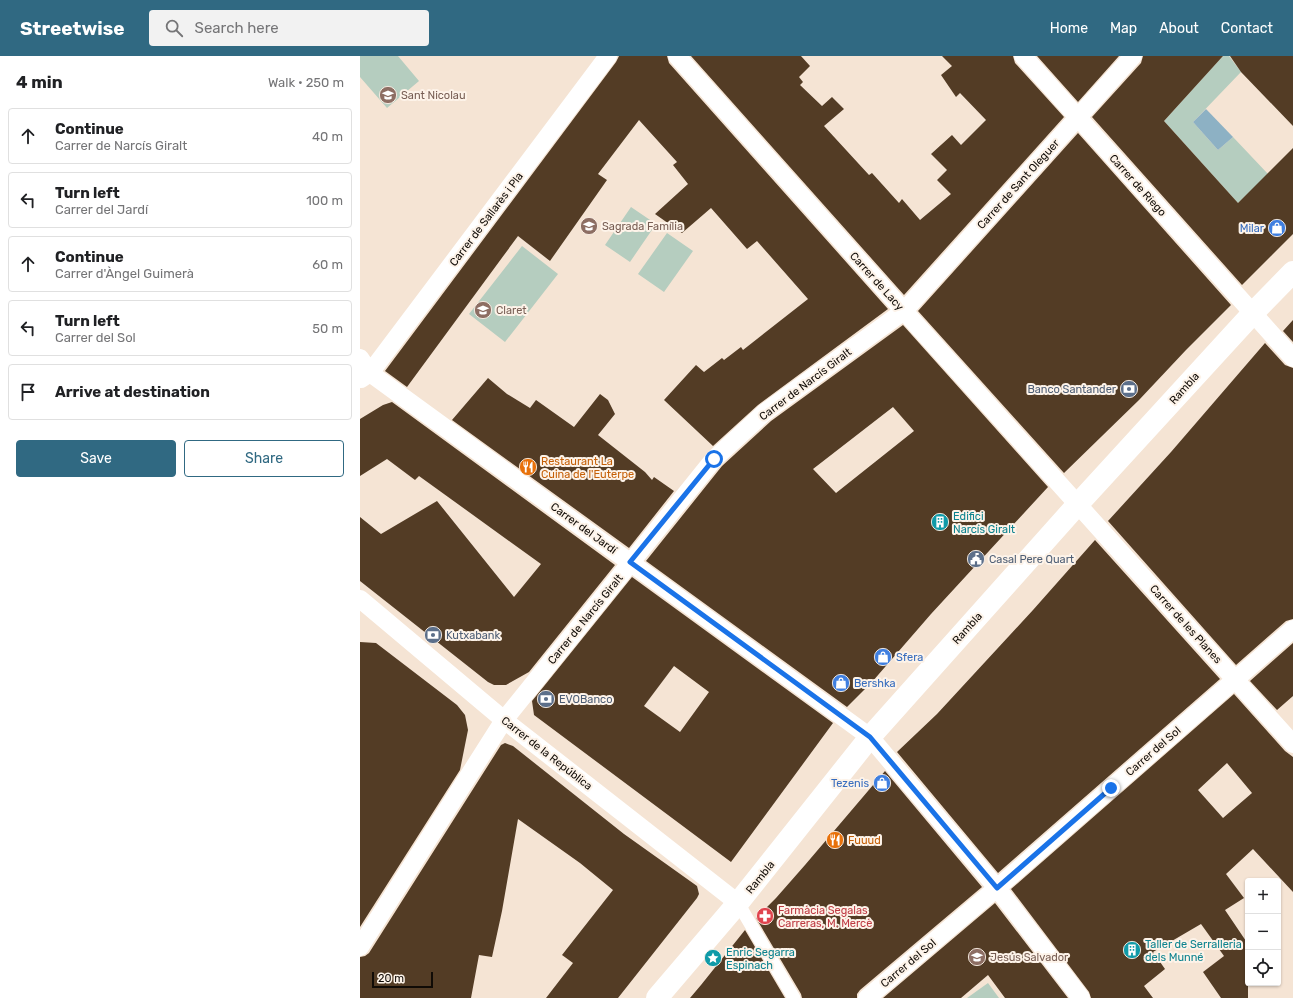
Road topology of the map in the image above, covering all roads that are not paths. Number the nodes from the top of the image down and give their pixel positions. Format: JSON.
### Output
{"nodes":[{"id":1,"x":608,"y":56,"type":"edge"},
{"id":2,"x":677,"y":56,"type":"edge"},
{"id":3,"x":1023,"y":56,"type":"edge"},
{"id":4,"x":1133,"y":56,"type":"edge"},
{"id":5,"x":1078,"y":118,"type":"junction"},
{"id":6,"x":1293,"y":272,"type":"edge"},
{"id":7,"x":904,"y":311,"type":"junction"},
{"id":8,"x":1253,"y":313,"type":"junction"},
{"id":9,"x":360,"y":358,"type":"edge"},
{"id":10,"x":1293,"y":358,"type":"edge"},
{"id":11,"x":365,"y":376,"type":"edge"},
{"id":12,"x":1078,"y":504,"type":"junction"},
{"id":13,"x":630,"y":562,"type":"junction"},
{"id":14,"x":360,"y":599,"type":"edge"},
{"id":15,"x":1293,"y":629,"type":"edge"},
{"id":16,"x":1235,"y":679,"type":"junction"},
{"id":17,"x":504,"y":720,"type":"junction"},
{"id":18,"x":870,"y":737,"type":"junction"},
{"id":19,"x":1293,"y":744,"type":"edge"},
{"id":20,"x":997,"y":888,"type":"junction"},
{"id":21,"x":738,"y":903,"type":"junction"},
{"id":22,"x":360,"y":947,"type":"edge"},
{"id":23,"x":657,"y":998,"type":"edge"},
{"id":24,"x":794,"y":998,"type":"edge"},
{"id":25,"x":867,"y":998,"type":"edge"},
{"id":26,"x":1081,"y":998,"type":"edge"}],
"edges":[{"from":1,"to":11,"type":"street","name":"Carrer de Sallarès i Pla"},
{"from":2,"to":7,"type":"street","name":"Carrer de Lacy"},
{"from":3,"to":5,"type":"street","name":"Carrer de Riego"},
{"from":4,"to":5,"type":"street","name":"Carrer de Sant Oleguer"},
{"from":5,"to":7,"type":"street","name":"Carrer de Sant Oleguer"},
{"from":5,"to":8,"type":"street","name":"Carrer de Riego"},
{"from":6,"to":8,"type":"street","name":"Rambla"},
{"from":7,"to":12,"type":"street","name":"Carrer de Lacy"},
{"from":7,"to":13,"type":"street","name":"Carrer de Narcís Giralt"},
{"from":8,"to":10,"type":"street","name":"Carrer de Riego"},
{"from":8,"to":12,"type":"street","name":"Rambla"},
{"from":9,"to":11,"type":"street","name":"Carrer del Jardí"},
{"from":11,"to":13,"type":"street","name":"Carrer del Jardí"},
{"from":12,"to":16,"type":"street","name":"Carrer de les Planes"},
{"from":12,"to":18,"type":"street","name":"Rambla"},
{"from":13,"to":17,"type":"street","name":"Carrer de Narcís Giralt"},
{"from":13,"to":18,"type":"street","name":"Carrer del Jardí"},
{"from":14,"to":17,"type":"street","name":"Carrer de la República"},
{"from":15,"to":16,"type":"street","name":"Carrer del Sol"},
{"from":16,"to":19,"type":"street","name":"Carrer de les Planes"},
{"from":16,"to":20,"type":"street","name":"Carrer del Sol"},
{"from":17,"to":21,"type":"street","name":"Carrer de la República"},
{"from":17,"to":22,"type":"street","name":"Carrer de Narcís Giralt"},
{"from":18,"to":20,"type":"street","name":"Carrer del Jardí"},
{"from":18,"to":21,"type":"street","name":"Rambla"},
{"from":20,"to":25,"type":"street","name":"Carrer del Sol"},
{"from":20,"to":26,"type":"street","name":"Carrer del Jardí"},
{"from":21,"to":23,"type":"street","name":"Rambla"},
{"from":21,"to":24,"type":"street"}]}
